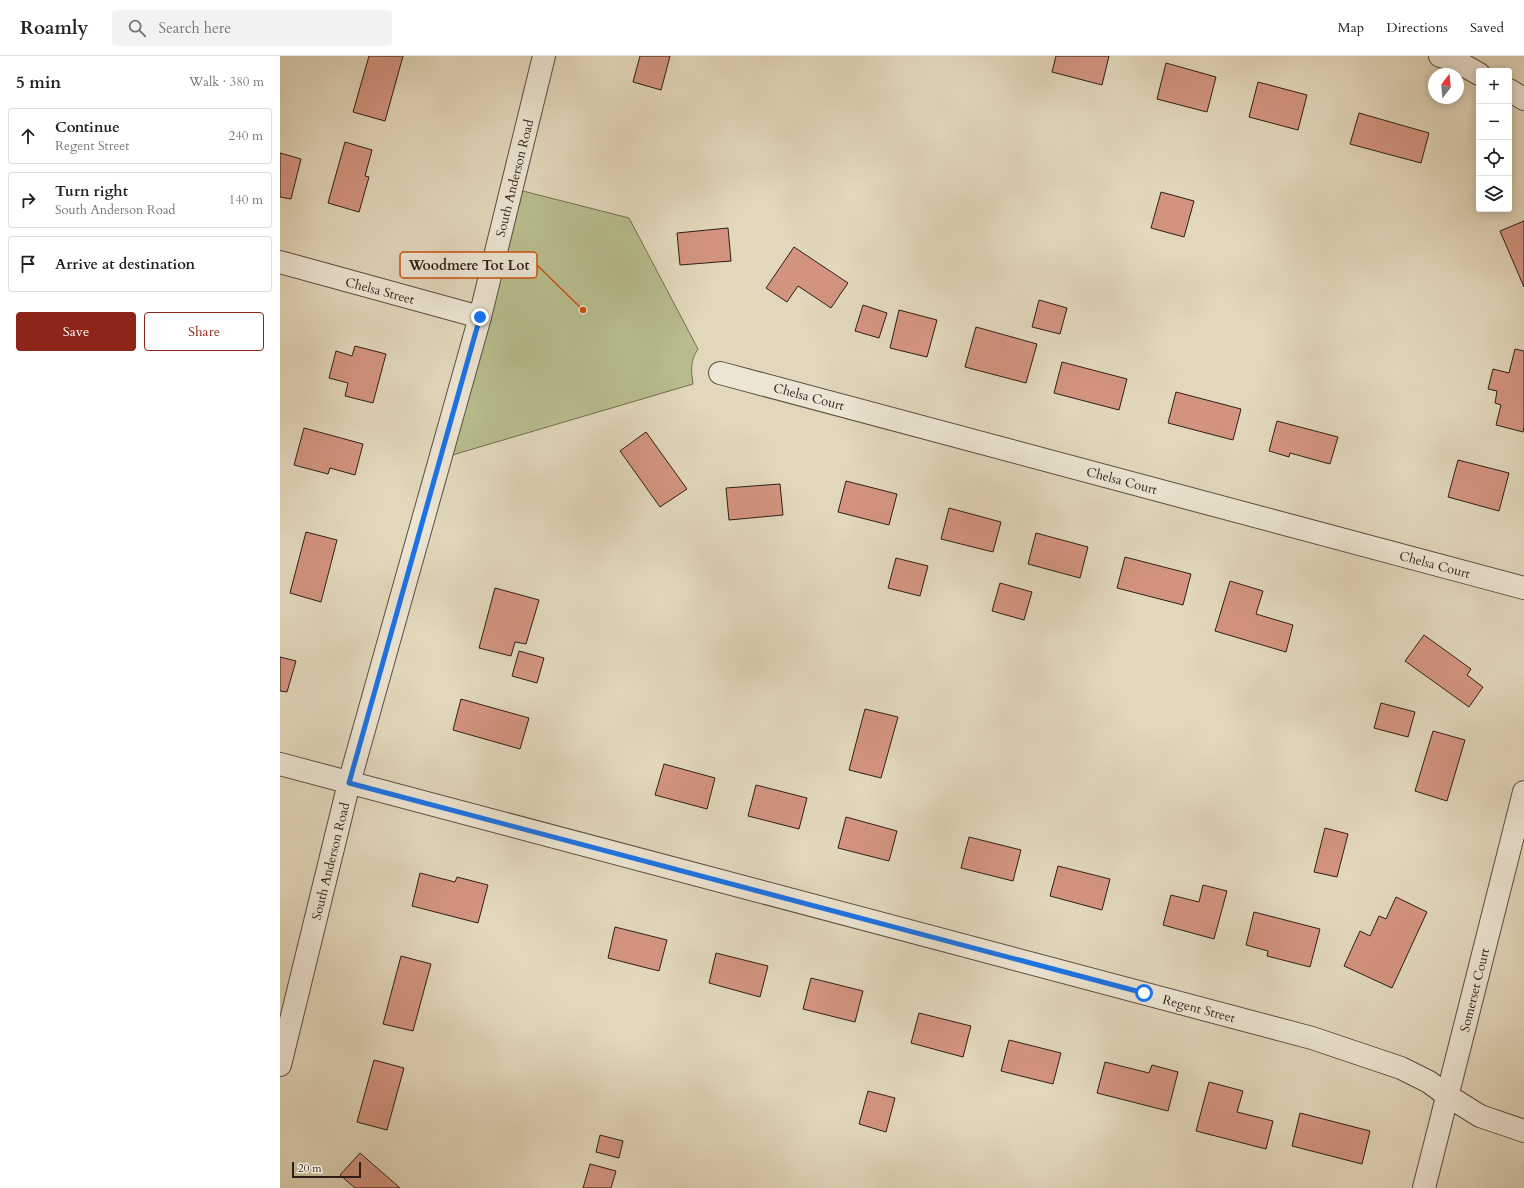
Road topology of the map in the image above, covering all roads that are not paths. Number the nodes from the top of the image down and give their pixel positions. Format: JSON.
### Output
{"nodes":[{"id":1,"x":544,"y":56,"type":"edge"},
{"id":2,"x":1440,"y":56,"type":"edge"},
{"id":3,"x":1476,"y":72,"type":"edge"},
{"id":4,"x":1512,"y":92,"type":"edge"},
{"id":5,"x":1524,"y":99,"type":"edge"},
{"id":6,"x":280,"y":262,"type":"edge"},
{"id":7,"x":480,"y":317,"type":"junction"},
{"id":8,"x":720,"y":373,"type":"dead end"},
{"id":9,"x":1524,"y":588,"type":"edge"},
{"id":10,"x":280,"y":764,"type":"edge"},
{"id":11,"x":349,"y":783,"type":"junction"},
{"id":12,"x":1524,"y":792,"type":"edge"},
{"id":13,"x":280,"y":1065,"type":"edge"},
{"id":14,"x":1448,"y":1096,"type":"junction"},
{"id":15,"x":1524,"y":1131,"type":"edge"},
{"id":16,"x":1424,"y":1188,"type":"edge"}],
"edges":[{"from":1,"to":7,"type":"street","name":"South Anderson Road"},
{"from":2,"to":3,"type":"street"},
{"from":4,"to":5,"type":"street"},
{"from":6,"to":7,"type":"street","name":"Chelsa Street"},
{"from":7,"to":11,"type":"street","name":"South Anderson Road"},
{"from":8,"to":9,"type":"street","name":"Chelsa Court"},
{"from":10,"to":11,"type":"street","name":"Regent Street"},
{"from":11,"to":13,"type":"street","name":"South Anderson Road"},
{"from":11,"to":14,"type":"street","name":"Regent Street"},
{"from":12,"to":14,"type":"street","name":"Somerset Court"},
{"from":14,"to":15,"type":"street","name":"Regent Street"},
{"from":14,"to":16,"type":"street","name":"Somerset Court"}]}
